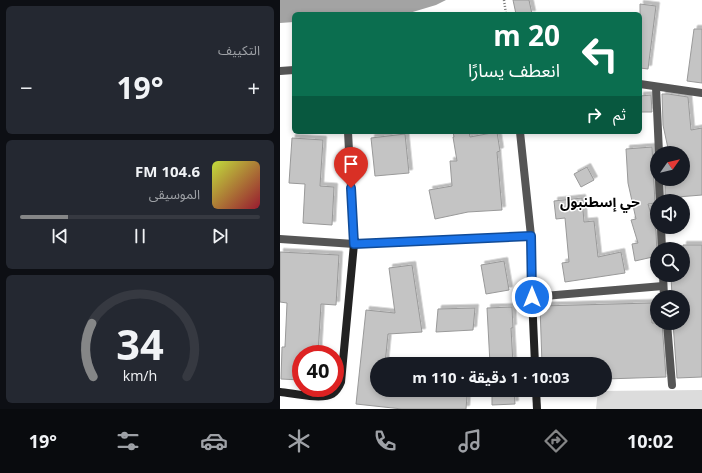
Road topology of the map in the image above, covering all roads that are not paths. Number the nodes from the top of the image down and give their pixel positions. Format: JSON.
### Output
{"nodes":[{"id":1,"x":292,"y":70,"type":"edge"},
{"id":2,"x":280,"y":71,"type":"edge"},
{"id":3,"x":642,"y":84,"type":"edge"},
{"id":4,"x":656,"y":87,"type":"junction"},
{"id":5,"x":702,"y":92,"type":"edge"},
{"id":6,"x":348,"y":134,"type":"edge"},
{"id":7,"x":520,"y":134,"type":"edge"},
{"id":8,"x":658,"y":146,"type":"edge"},
{"id":9,"x":531,"y":236,"type":"junction"},
{"id":10,"x":280,"y":239,"type":"edge"},
{"id":11,"x":354,"y":244,"type":"junction"},
{"id":12,"x":663,"y":282,"type":"edge"},
{"id":13,"x":663,"y":286,"type":"junction"},
{"id":14,"x":663,"y":290,"type":"edge"},
{"id":15,"x":532,"y":297,"type":"junction"},
{"id":16,"x":668,"y":330,"type":"edge"},
{"id":17,"x":535,"y":357,"type":"edge"},
{"id":18,"x":672,"y":385,"type":"dead end"},
{"id":19,"x":280,"y":392,"type":"edge"},
{"id":20,"x":536,"y":397,"type":"edge"},
{"id":21,"x":537,"y":409,"type":"edge"}],
"edges":[{"from":1,"to":2,"type":"street"},
{"from":3,"to":4,"type":"street"},
{"from":4,"to":5,"type":"street"},
{"from":4,"to":8,"type":"street"},
{"from":6,"to":11,"type":"street"},
{"from":7,"to":9,"type":"street"},
{"from":9,"to":11,"type":"street"},
{"from":9,"to":15,"type":"street"},
{"from":10,"to":11,"type":"street"},
{"from":11,"to":19,"type":"street"},
{"from":12,"to":13,"type":"street"},
{"from":13,"to":14,"type":"street"},
{"from":13,"to":15,"type":"street"},
{"from":15,"to":17,"type":"street"},
{"from":16,"to":18,"type":"street"},
{"from":20,"to":21,"type":"street"}]}
